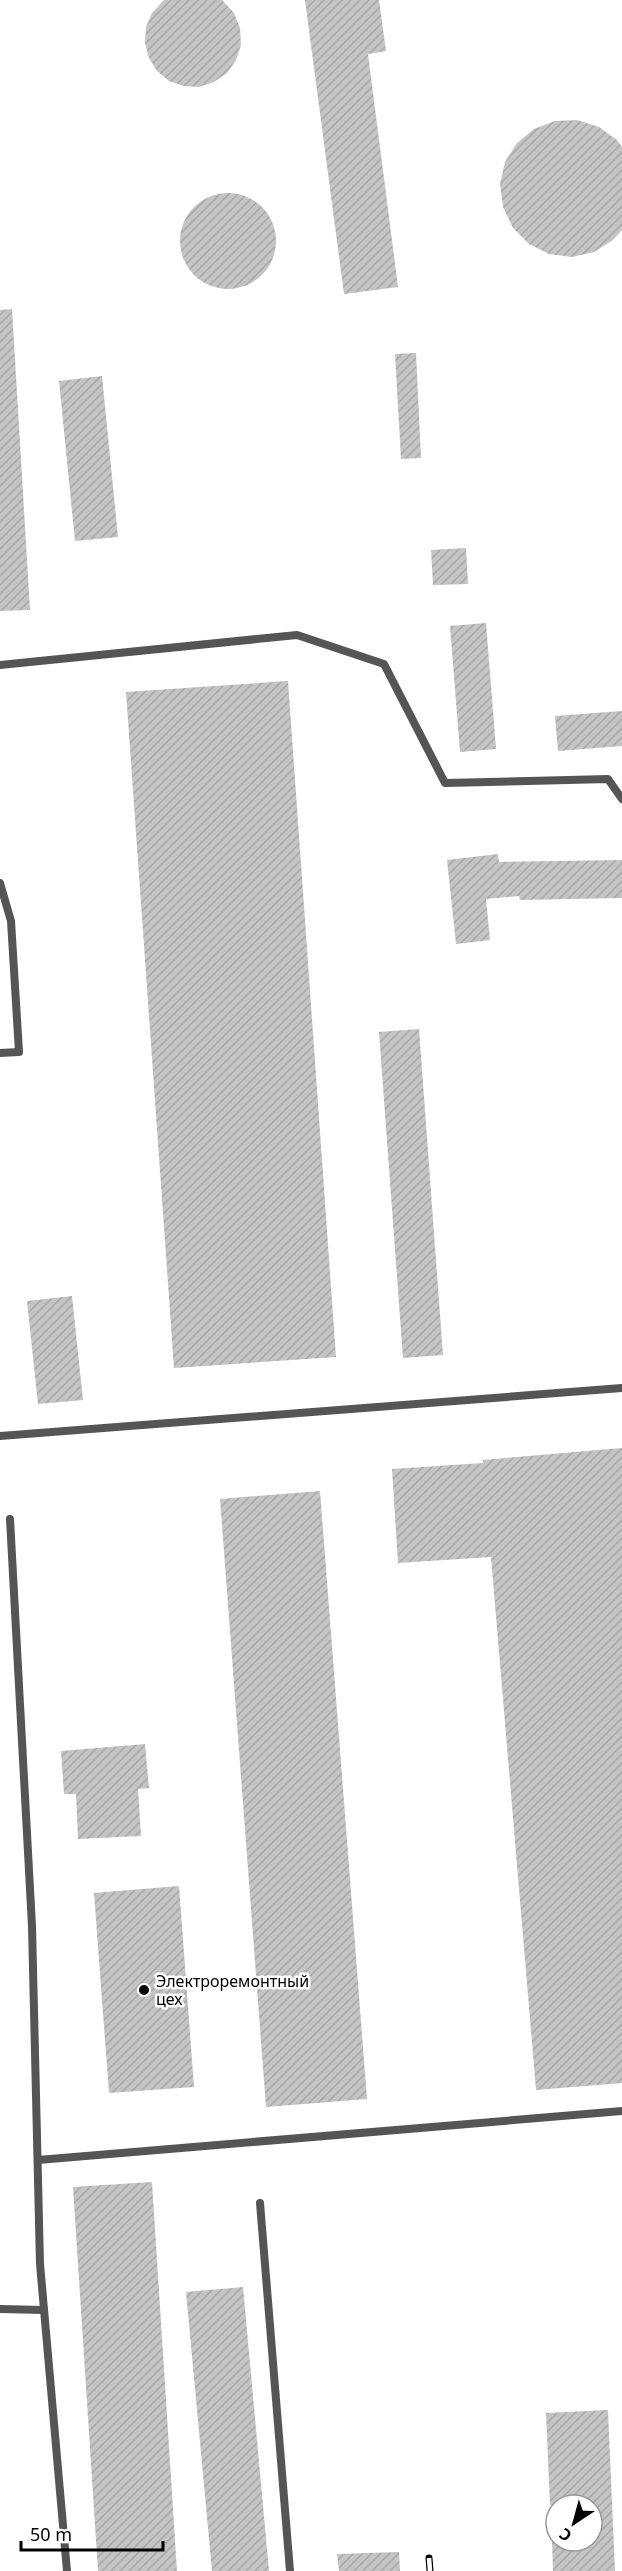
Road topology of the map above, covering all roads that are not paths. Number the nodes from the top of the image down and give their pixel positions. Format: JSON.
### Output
{"nodes":[{"id":1,"x":0,"y":664,"type":"edge"},
{"id":2,"x":622,"y":799,"type":"edge"},
{"id":3,"x":0,"y":883,"type":"edge"},
{"id":4,"x":0,"y":1053,"type":"edge"},
{"id":5,"x":622,"y":1388,"type":"edge"},
{"id":6,"x":0,"y":1436,"type":"edge"},
{"id":7,"x":10,"y":1519,"type":"dead end"},
{"id":8,"x":622,"y":2111,"type":"edge"},
{"id":9,"x":38,"y":2160,"type":"junction"},
{"id":10,"x":260,"y":2203,"type":"dead end"},
{"id":11,"x":0,"y":2309,"type":"edge"},
{"id":12,"x":44,"y":2310,"type":"junction"},
{"id":13,"x":67,"y":2571,"type":"edge"},
{"id":14,"x":290,"y":2571,"type":"edge"}],
"edges":[{"from":1,"to":2,"type":"lane"},
{"from":3,"to":4,"type":"lane"},
{"from":5,"to":6,"type":"lane"},
{"from":7,"to":9,"type":"lane"},
{"from":8,"to":9,"type":"lane"},
{"from":9,"to":12,"type":"lane"},
{"from":10,"to":14,"type":"lane"},
{"from":11,"to":12,"type":"lane"},
{"from":12,"to":13,"type":"lane"}]}
